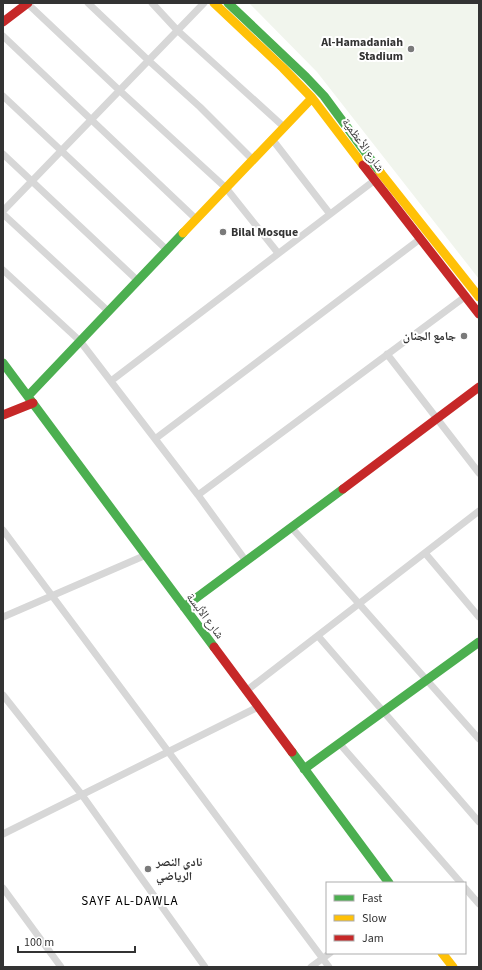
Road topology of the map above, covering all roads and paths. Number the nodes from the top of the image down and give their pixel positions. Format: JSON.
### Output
{"nodes":[{"id":1,"x":28,"y":3,"type":"edge"},
{"id":2,"x":88,"y":3,"type":"edge"},
{"id":3,"x":152,"y":3,"type":"edge"},
{"id":4,"x":204,"y":3,"type":"edge"},
{"id":5,"x":214,"y":3,"type":"edge"},
{"id":6,"x":228,"y":3,"type":"edge"},
{"id":7,"x":3,"y":22,"type":"edge"},
{"id":8,"x":177,"y":30,"type":"junction"},
{"id":9,"x":3,"y":36,"type":"edge"},
{"id":10,"x":148,"y":60,"type":"junction"},
{"id":11,"x":119,"y":90,"type":"junction"},
{"id":12,"x":3,"y":96,"type":"edge"},
{"id":13,"x":312,"y":98,"type":"junction"},
{"id":14,"x":91,"y":120,"type":"junction"},
{"id":15,"x":284,"y":127,"type":"junction"},
{"id":16,"x":272,"y":139,"type":"junction"},
{"id":17,"x":61,"y":151,"type":"junction"},
{"id":18,"x":3,"y":154,"type":"edge"},
{"id":19,"x":252,"y":159,"type":"junction"},
{"id":20,"x":375,"y":180,"type":"junction"},
{"id":21,"x":31,"y":182,"type":"junction"},
{"id":22,"x":226,"y":188,"type":"junction"},
{"id":23,"x":3,"y":211,"type":"edge"},
{"id":24,"x":3,"y":214,"type":"edge"},
{"id":25,"x":330,"y":214,"type":"junction"},
{"id":26,"x":196,"y":219,"type":"junction"},
{"id":27,"x":420,"y":238,"type":"junction"},
{"id":28,"x":167,"y":250,"type":"junction"},
{"id":29,"x":278,"y":253,"type":"junction"},
{"id":30,"x":3,"y":270,"type":"edge"},
{"id":31,"x":137,"y":280,"type":"junction"},
{"id":32,"x":466,"y":296,"type":"junction"},
{"id":33,"x":479,"y":297,"type":"edge"},
{"id":34,"x":108,"y":311,"type":"junction"},
{"id":35,"x":479,"y":314,"type":"edge"},
{"id":36,"x":80,"y":341,"type":"junction"},
{"id":37,"x":387,"y":354,"type":"junction"},
{"id":38,"x":3,"y":363,"type":"edge"},
{"id":39,"x":111,"y":381,"type":"junction"},
{"id":40,"x":479,"y":387,"type":"edge"},
{"id":41,"x":30,"y":400,"type":"junction"},
{"id":42,"x":3,"y":414,"type":"edge"},
{"id":43,"x":436,"y":419,"type":"junction"},
{"id":44,"x":155,"y":439,"type":"junction"},
{"id":45,"x":479,"y":473,"type":"edge"},
{"id":46,"x":198,"y":495,"type":"junction"},
{"id":47,"x":479,"y":511,"type":"edge"},
{"id":48,"x":291,"y":527,"type":"junction"},
{"id":49,"x":3,"y":530,"type":"edge"},
{"id":50,"x":425,"y":553,"type":"junction"},
{"id":51,"x":146,"y":555,"type":"junction"},
{"id":52,"x":246,"y":561,"type":"junction"},
{"id":53,"x":52,"y":596,"type":"junction"},
{"id":54,"x":360,"y":604,"type":"junction"},
{"id":55,"x":184,"y":607,"type":"junction"},
{"id":56,"x":3,"y":617,"type":"edge"},
{"id":57,"x":479,"y":617,"type":"edge"},
{"id":58,"x":318,"y":636,"type":"junction"},
{"id":59,"x":479,"y":642,"type":"edge"},
{"id":60,"x":427,"y":680,"type":"junction"},
{"id":61,"x":246,"y":691,"type":"junction"},
{"id":62,"x":3,"y":695,"type":"edge"},
{"id":63,"x":258,"y":707,"type":"junction"},
{"id":64,"x":383,"y":712,"type":"junction"},
{"id":65,"x":479,"y":739,"type":"edge"},
{"id":66,"x":339,"y":743,"type":"junction"},
{"id":67,"x":169,"y":751,"type":"junction"},
{"id":68,"x":304,"y":769,"type":"junction"},
{"id":69,"x":82,"y":795,"type":"junction"},
{"id":70,"x":479,"y":822,"type":"edge"},
{"id":71,"x":3,"y":834,"type":"edge"},
{"id":72,"x":388,"y":882,"type":"edge"},
{"id":73,"x":460,"y":882,"type":"edge"},
{"id":74,"x":3,"y":888,"type":"edge"},
{"id":75,"x":466,"y":889,"type":"edge"},
{"id":76,"x":479,"y":904,"type":"edge"},
{"id":77,"x":329,"y":954,"type":"edge"},
{"id":78,"x":443,"y":954,"type":"edge"},
{"id":79,"x":322,"y":959,"type":"junction"},
{"id":80,"x":62,"y":967,"type":"edge"},
{"id":81,"x":205,"y":967,"type":"edge"},
{"id":82,"x":311,"y":967,"type":"edge"},
{"id":83,"x":329,"y":967,"type":"edge"},
{"id":84,"x":453,"y":967,"type":"edge"}],
"edges":[{"from":1,"to":7,"type":"street"},
{"from":1,"to":11,"type":"street"},
{"from":2,"to":10,"type":"street"},
{"from":3,"to":8,"type":"street"},
{"from":4,"to":8,"type":"street"},
{"from":5,"to":13,"type":"street","name":"شارع الأعظمية"},
{"from":6,"to":33,"type":"street"},
{"from":8,"to":10,"type":"street"},
{"from":8,"to":15,"type":"street"},
{"from":9,"to":14,"type":"street"},
{"from":10,"to":11,"type":"street"},
{"from":10,"to":19,"type":"street"},
{"from":11,"to":14,"type":"street"},
{"from":11,"to":22,"type":"street"},
{"from":12,"to":17,"type":"street"},
{"from":13,"to":15,"type":"street"},
{"from":13,"to":20,"type":"street","name":"شارع الأعظمية"},
{"from":14,"to":17,"type":"street"},
{"from":14,"to":26,"type":"street"},
{"from":15,"to":16,"type":"street"},
{"from":16,"to":19,"type":"street"},
{"from":16,"to":25,"type":"street"},
{"from":17,"to":21,"type":"street"},
{"from":17,"to":28,"type":"street"},
{"from":18,"to":21,"type":"street"},
{"from":19,"to":22,"type":"street"},
{"from":20,"to":25,"type":"street"},
{"from":20,"to":27,"type":"street","name":"شارع الأعظمية"},
{"from":21,"to":23,"type":"street"},
{"from":21,"to":31,"type":"street"},
{"from":22,"to":26,"type":"street"},
{"from":22,"to":29,"type":"street"},
{"from":24,"to":34,"type":"street"},
{"from":25,"to":29,"type":"street"},
{"from":26,"to":28,"type":"street"},
{"from":27,"to":32,"type":"street","name":"شارع الأعظمية"},
{"from":27,"to":44,"type":"street"},
{"from":28,"to":31,"type":"street"},
{"from":29,"to":39,"type":"street"},
{"from":30,"to":36,"type":"street"},
{"from":31,"to":34,"type":"street"},
{"from":32,"to":35,"type":"street","name":"شارع الأعظمية"},
{"from":32,"to":37,"type":"street"},
{"from":34,"to":36,"type":"street"},
{"from":36,"to":39,"type":"street"},
{"from":36,"to":41,"type":"street"},
{"from":37,"to":43,"type":"street"},
{"from":37,"to":46,"type":"street"},
{"from":38,"to":41,"type":"street","name":"شارع الألبسة"},
{"from":39,"to":44,"type":"street"},
{"from":40,"to":43,"type":"street"},
{"from":41,"to":42,"type":"street"},
{"from":41,"to":51,"type":"street","name":"شارع الألبسة"},
{"from":43,"to":45,"type":"street"},
{"from":43,"to":48,"type":"street"},
{"from":44,"to":46,"type":"street"},
{"from":46,"to":52,"type":"street"},
{"from":47,"to":50,"type":"street"},
{"from":48,"to":52,"type":"street"},
{"from":48,"to":54,"type":"street"},
{"from":49,"to":53,"type":"street"},
{"from":50,"to":54,"type":"street"},
{"from":50,"to":57,"type":"street"},
{"from":51,"to":53,"type":"street"},
{"from":51,"to":55,"type":"street","name":"شارع الألبسة"},
{"from":52,"to":55,"type":"street"},
{"from":53,"to":56,"type":"street"},
{"from":53,"to":67,"type":"street"},
{"from":54,"to":58,"type":"street"},
{"from":54,"to":60,"type":"street"},
{"from":55,"to":61,"type":"street","name":"شارع الألبسة"},
{"from":58,"to":61,"type":"street"},
{"from":58,"to":64,"type":"street"},
{"from":59,"to":60,"type":"street"},
{"from":60,"to":64,"type":"street"},
{"from":60,"to":65,"type":"street"},
{"from":61,"to":63,"type":"street","name":"شارع الألبسة"},
{"from":62,"to":69,"type":"street"},
{"from":63,"to":67,"type":"street"},
{"from":63,"to":68,"type":"street","name":"شارع الألبسة"},
{"from":64,"to":66,"type":"street"},
{"from":64,"to":70,"type":"street"},
{"from":66,"to":68,"type":"street"},
{"from":66,"to":73,"type":"street"},
{"from":67,"to":69,"type":"street"},
{"from":67,"to":79,"type":"street"},
{"from":68,"to":72,"type":"street","name":"شارع الألبسة"},
{"from":69,"to":71,"type":"street"},
{"from":69,"to":81,"type":"street"},
{"from":74,"to":80,"type":"street"},
{"from":75,"to":76,"type":"street"},
{"from":77,"to":79,"type":"street"},
{"from":78,"to":84,"type":"street"},
{"from":79,"to":82,"type":"street"},
{"from":79,"to":83,"type":"street"}]}
